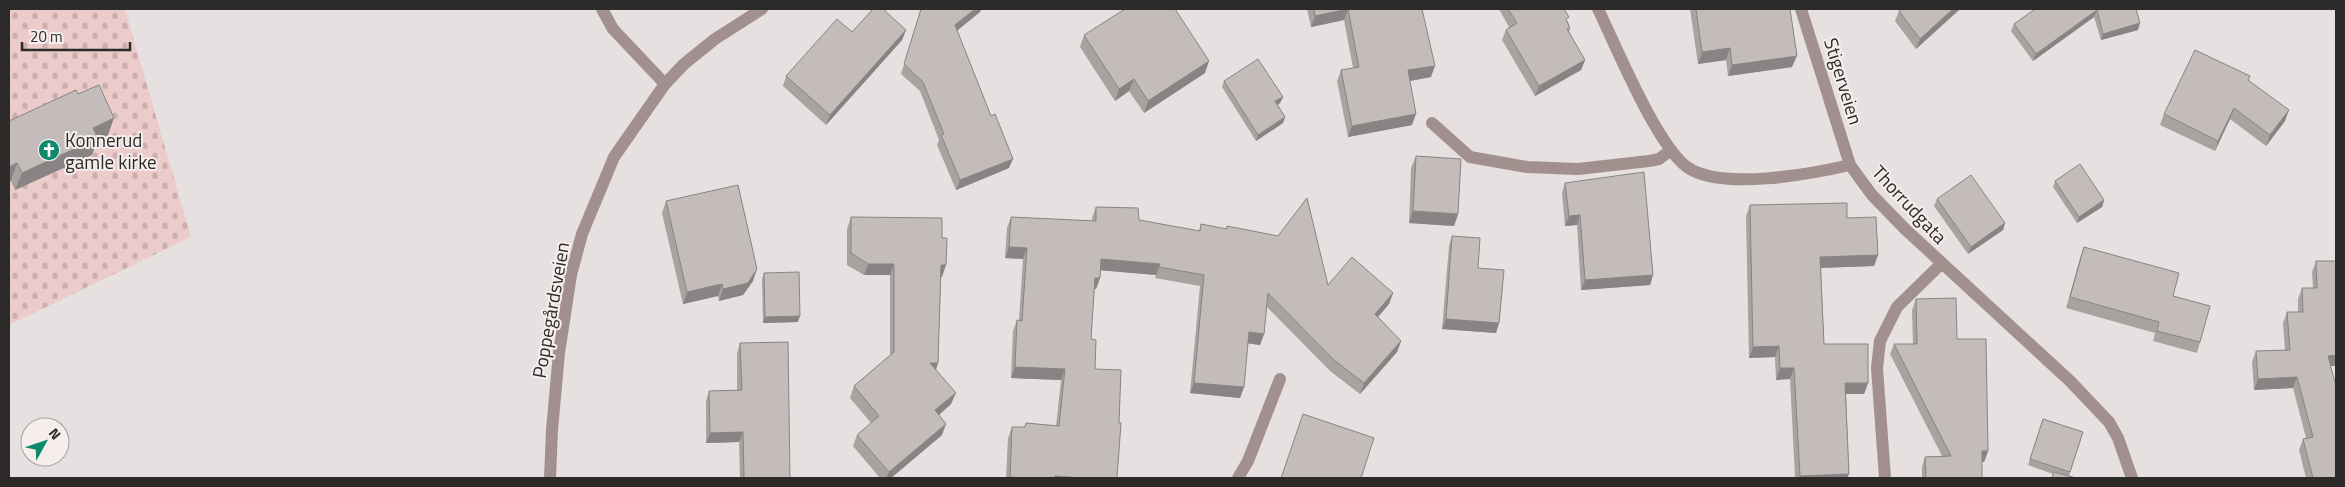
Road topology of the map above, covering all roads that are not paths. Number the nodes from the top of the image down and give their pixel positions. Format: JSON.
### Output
{"nodes":[{"id":1,"x":602,"y":9,"type":"edge"},
{"id":2,"x":762,"y":9,"type":"edge"},
{"id":3,"x":1598,"y":9,"type":"edge"},
{"id":4,"x":1801,"y":9,"type":"edge"},
{"id":5,"x":665,"y":84,"type":"junction"},
{"id":6,"x":1432,"y":123,"type":"dead end"},
{"id":7,"x":1671,"y":150,"type":"junction"},
{"id":8,"x":1850,"y":165,"type":"junction"},
{"id":9,"x":1941,"y":264,"type":"junction"},
{"id":10,"x":1280,"y":379,"type":"dead end"},
{"id":11,"x":550,"y":478,"type":"edge"},
{"id":12,"x":1238,"y":478,"type":"edge"},
{"id":13,"x":1885,"y":478,"type":"edge"},
{"id":14,"x":2132,"y":478,"type":"edge"}],
"edges":[{"from":1,"to":5,"type":"street"},
{"from":2,"to":5,"type":"street","name":"Poppegårdsveien"},
{"from":3,"to":7,"type":"street","name":"Thorrudgata"},
{"from":4,"to":8,"type":"street","name":"Stigerveien"},
{"from":5,"to":11,"type":"street","name":"Poppegårdsveien"},
{"from":6,"to":7,"type":"street"},
{"from":7,"to":8,"type":"street","name":"Thorrudgata"},
{"from":8,"to":9,"type":"street","name":"Thorrudgata"},
{"from":9,"to":13,"type":"street"},
{"from":9,"to":14,"type":"street","name":"Thorrudgata"},
{"from":10,"to":12,"type":"street"}]}
